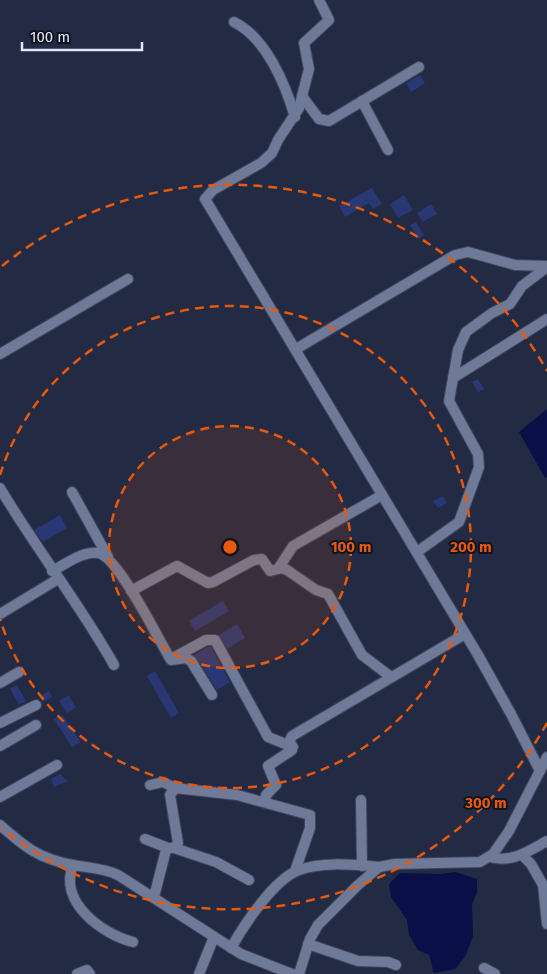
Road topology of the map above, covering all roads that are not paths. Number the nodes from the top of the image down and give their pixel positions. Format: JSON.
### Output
{"nodes":[{"id":1,"x":319,"y":0,"type":"edge"},
{"id":2,"x":234,"y":22,"type":"dead end"},
{"id":3,"x":419,"y":67,"type":"dead end"},
{"id":4,"x":302,"y":96,"type":"junction"},
{"id":5,"x":362,"y":101,"type":"junction"},
{"id":6,"x":294,"y":117,"type":"junction"},
{"id":7,"x":388,"y":150,"type":"dead end"},
{"id":8,"x":547,"y":266,"type":"edge"},
{"id":9,"x":128,"y":279,"type":"dead end"},
{"id":10,"x":547,"y":318,"type":"edge"},
{"id":11,"x":296,"y":349,"type":"junction"},
{"id":12,"x":0,"y":354,"type":"edge"},
{"id":13,"x":453,"y":378,"type":"junction"},
{"id":14,"x":0,"y":488,"type":"edge"},
{"id":15,"x":72,"y":492,"type":"dead end"},
{"id":16,"x":382,"y":494,"type":"junction"},
{"id":17,"x":416,"y":552,"type":"junction"},
{"id":18,"x":108,"y":557,"type":"junction"},
{"id":19,"x":278,"y":569,"type":"junction"},
{"id":20,"x":55,"y":575,"type":"junction"},
{"id":21,"x":131,"y":591,"type":"junction"},
{"id":22,"x":0,"y":614,"type":"edge"},
{"id":23,"x":465,"y":634,"type":"junction"},
{"id":24,"x":170,"y":659,"type":"junction"},
{"id":25,"x":114,"y":665,"type":"dead end"},
{"id":26,"x":19,"y":672,"type":"dead end"},
{"id":27,"x":391,"y":677,"type":"junction"},
{"id":28,"x":0,"y":683,"type":"edge"},
{"id":29,"x":212,"y":695,"type":"dead end"},
{"id":30,"x":36,"y":705,"type":"dead end"},
{"id":31,"x":0,"y":723,"type":"edge"},
{"id":32,"x":36,"y":725,"type":"dead end"},
{"id":33,"x":0,"y":746,"type":"edge"},
{"id":34,"x":293,"y":748,"type":"junction"},
{"id":35,"x":547,"y":757,"type":"edge"},
{"id":36,"x":57,"y":765,"type":"dead end"},
{"id":37,"x":540,"y":771,"type":"junction"},
{"id":38,"x":150,"y":785,"type":"dead end"},
{"id":39,"x":175,"y":788,"type":"junction"},
{"id":40,"x":0,"y":797,"type":"edge"},
{"id":41,"x":361,"y":800,"type":"dead end"},
{"id":42,"x":265,"y":802,"type":"junction"},
{"id":43,"x":0,"y":816,"type":"edge"},
{"id":44,"x":3,"y":828,"type":"edge"},
{"id":45,"x":145,"y":839,"type":"dead end"},
{"id":46,"x":547,"y":841,"type":"edge"},
{"id":47,"x":171,"y":848,"type":"junction"},
{"id":48,"x":522,"y":855,"type":"junction"},
{"id":49,"x":488,"y":857,"type":"junction"},
{"id":50,"x":73,"y":865,"type":"junction"},
{"id":51,"x":362,"y":866,"type":"junction"},
{"id":52,"x":381,"y":866,"type":"junction"},
{"id":53,"x":295,"y":871,"type":"junction"},
{"id":54,"x":249,"y":880,"type":"dead end"},
{"id":55,"x":154,"y":897,"type":"junction"},
{"id":56,"x":547,"y":924,"type":"edge"},
{"id":57,"x":214,"y":937,"type":"junction"},
{"id":58,"x":133,"y":942,"type":"dead end"},
{"id":59,"x":308,"y":944,"type":"junction"},
{"id":60,"x":231,"y":948,"type":"junction"},
{"id":61,"x":396,"y":965,"type":"dead end"},
{"id":62,"x":484,"y":968,"type":"dead end"},
{"id":63,"x":76,"y":974,"type":"edge"},
{"id":64,"x":90,"y":974,"type":"edge"},
{"id":65,"x":200,"y":974,"type":"edge"},
{"id":66,"x":292,"y":974,"type":"edge"},
{"id":67,"x":298,"y":974,"type":"edge"},
{"id":68,"x":495,"y":974,"type":"edge"}],
"edges":[{"from":1,"to":4,"type":"street"},
{"from":2,"to":6,"type":"street"},
{"from":3,"to":5,"type":"street"},
{"from":4,"to":5,"type":"street"},
{"from":4,"to":6,"type":"street"},
{"from":5,"to":7,"type":"street"},
{"from":6,"to":11,"type":"street"},
{"from":8,"to":11,"type":"street"},
{"from":8,"to":13,"type":"street"},
{"from":9,"to":12,"type":"street"},
{"from":10,"to":13,"type":"street"},
{"from":11,"to":16,"type":"street"},
{"from":13,"to":17,"type":"street"},
{"from":14,"to":20,"type":"street"},
{"from":15,"to":18,"type":"street"},
{"from":16,"to":17,"type":"street"},
{"from":16,"to":19,"type":"street"},
{"from":17,"to":23,"type":"street"},
{"from":18,"to":20,"type":"street"},
{"from":18,"to":21,"type":"street"},
{"from":19,"to":21,"type":"street"},
{"from":19,"to":27,"type":"street"},
{"from":20,"to":22,"type":"street"},
{"from":20,"to":25,"type":"street"},
{"from":21,"to":24,"type":"street"},
{"from":23,"to":27,"type":"street"},
{"from":23,"to":37,"type":"street"},
{"from":24,"to":29,"type":"street"},
{"from":24,"to":34,"type":"street"},
{"from":26,"to":28,"type":"street"},
{"from":27,"to":34,"type":"street"},
{"from":30,"to":31,"type":"street"},
{"from":32,"to":33,"type":"street"},
{"from":34,"to":42,"type":"street"},
{"from":35,"to":37,"type":"street"},
{"from":36,"to":40,"type":"street"},
{"from":37,"to":49,"type":"street"},
{"from":38,"to":39,"type":"street"},
{"from":39,"to":42,"type":"street"},
{"from":39,"to":47,"type":"street"},
{"from":41,"to":51,"type":"street"},
{"from":42,"to":53,"type":"street"},
{"from":43,"to":44,"type":"street"},
{"from":44,"to":50,"type":"street"},
{"from":45,"to":47,"type":"street"},
{"from":46,"to":48,"type":"street"},
{"from":47,"to":54,"type":"street"},
{"from":47,"to":55,"type":"street"},
{"from":48,"to":49,"type":"street"},
{"from":48,"to":56,"type":"street"},
{"from":49,"to":52,"type":"street"},
{"from":50,"to":55,"type":"street"},
{"from":50,"to":58,"type":"street"},
{"from":51,"to":52,"type":"street"},
{"from":51,"to":53,"type":"street"},
{"from":52,"to":59,"type":"street"},
{"from":53,"to":60,"type":"street"},
{"from":55,"to":57,"type":"street"},
{"from":57,"to":60,"type":"street"},
{"from":57,"to":65,"type":"street"},
{"from":59,"to":61,"type":"street"},
{"from":59,"to":67,"type":"street"},
{"from":60,"to":66,"type":"street"},
{"from":62,"to":68,"type":"street"},
{"from":63,"to":64,"type":"street"}]}
